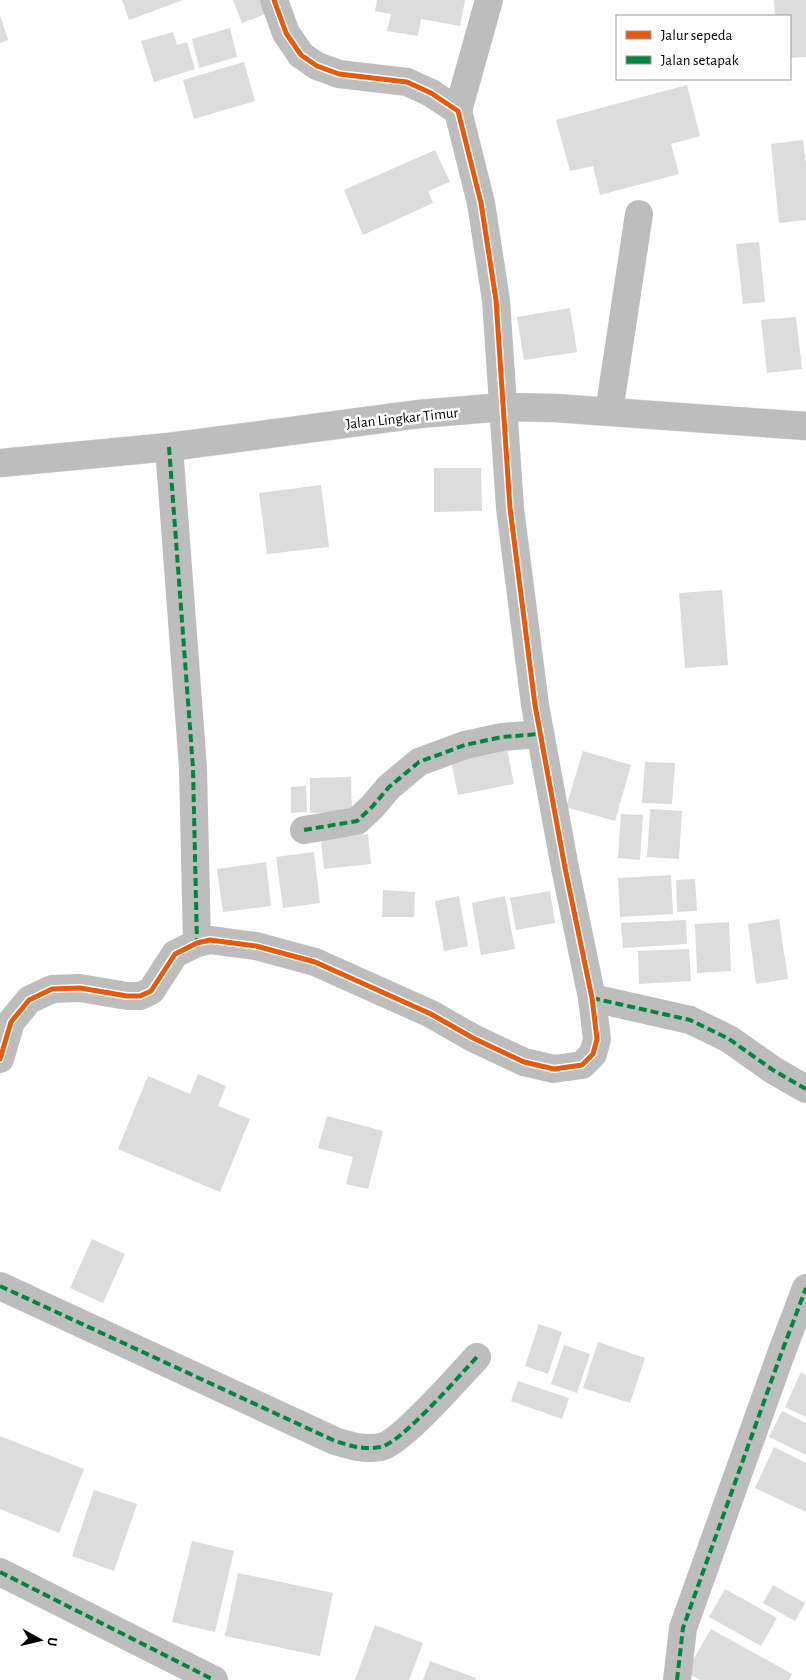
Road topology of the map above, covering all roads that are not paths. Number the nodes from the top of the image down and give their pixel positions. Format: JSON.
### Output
{"nodes":[{"id":1,"x":274,"y":0,"type":"edge"},
{"id":2,"x":489,"y":0,"type":"edge"},
{"id":3,"x":458,"y":111,"type":"junction"},
{"id":4,"x":639,"y":214,"type":"dead end"},
{"id":5,"x":504,"y":407,"type":"junction"},
{"id":6,"x":609,"y":412,"type":"junction"},
{"id":7,"x":806,"y":426,"type":"edge"},
{"id":8,"x":170,"y":446,"type":"junction"},
{"id":9,"x":0,"y":463,"type":"edge"},
{"id":10,"x":540,"y":734,"type":"junction"},
{"id":11,"x":304,"y":830,"type":"dead end"},
{"id":12,"x":197,"y":943,"type":"junction"},
{"id":13,"x":592,"y":998,"type":"junction"},
{"id":14,"x":0,"y":1059,"type":"edge"},
{"id":15,"x":806,"y":1089,"type":"edge"},
{"id":16,"x":0,"y":1286,"type":"edge"},
{"id":17,"x":806,"y":1288,"type":"edge"},
{"id":18,"x":477,"y":1358,"type":"dead end"},
{"id":19,"x":0,"y":1572,"type":"edge"},
{"id":20,"x":214,"y":1680,"type":"edge"},
{"id":21,"x":677,"y":1680,"type":"edge"}],
"edges":[{"from":1,"to":3,"type":"main road"},
{"from":2,"to":3,"type":"main road"},
{"from":3,"to":5,"type":"main road"},
{"from":4,"to":6,"type":"main road"},
{"from":5,"to":6,"type":"main road","name":"Jalan Lingkar Timur"},
{"from":5,"to":8,"type":"main road","name":"Jalan Lingkar Timur"},
{"from":5,"to":10,"type":"main road"},
{"from":6,"to":7,"type":"main road","name":"Jalan Lingkar Timur"},
{"from":8,"to":9,"type":"main road","name":"Jalan Lingkar Timur"},
{"from":8,"to":12,"type":"main road"},
{"from":10,"to":11,"type":"main road"},
{"from":10,"to":13,"type":"main road"},
{"from":12,"to":13,"type":"main road"},
{"from":12,"to":14,"type":"main road"},
{"from":13,"to":15,"type":"main road"},
{"from":16,"to":18,"type":"main road"},
{"from":17,"to":21,"type":"main road"},
{"from":19,"to":20,"type":"main road"}]}
